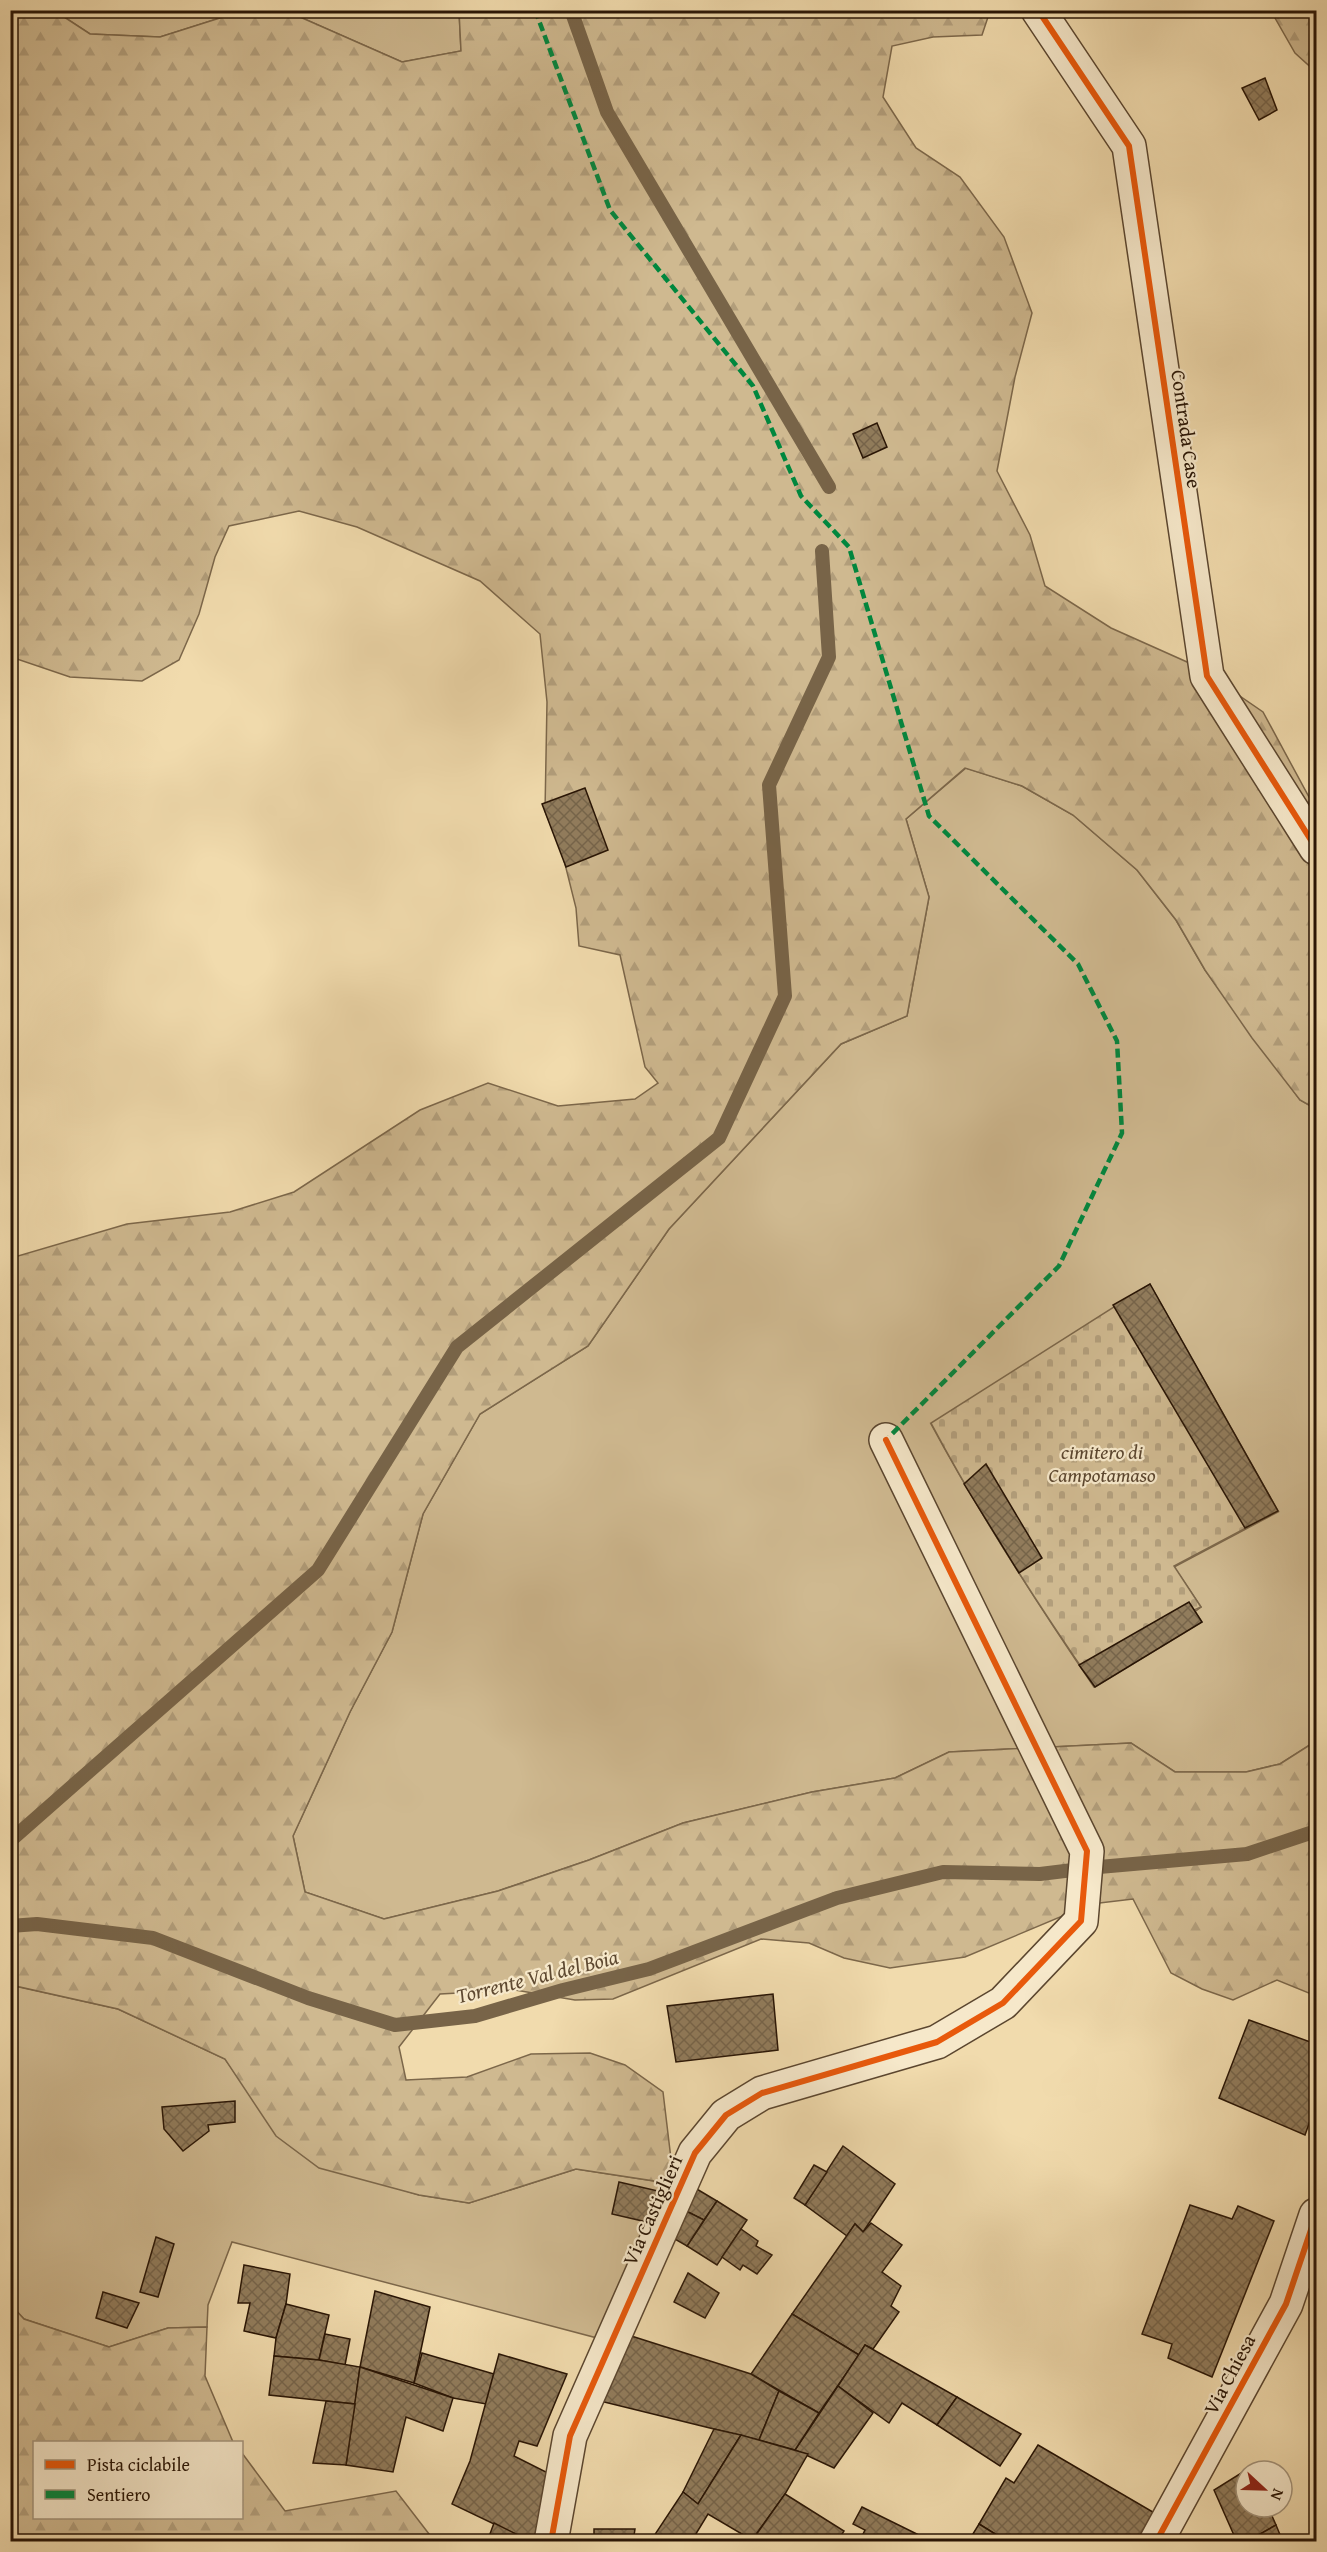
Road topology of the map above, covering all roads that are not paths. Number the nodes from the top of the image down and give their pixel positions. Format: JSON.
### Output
{"nodes":[{"id":1,"x":1038,"y":10,"type":"edge"},
{"id":2,"x":1317,"y":848,"type":"edge"},
{"id":3,"x":886,"y":1440,"type":"dead end"},
{"id":4,"x":1317,"y":2215,"type":"edge"},
{"id":5,"x":551,"y":2541,"type":"edge"},
{"id":6,"x":1156,"y":2541,"type":"edge"}],
"edges":[{"from":1,"to":2,"type":"street","name":"Contrada Case"},
{"from":3,"to":5,"type":"street","name":"Via Castiglieri"},
{"from":4,"to":6,"type":"street","name":"Via Chiesa"}]}
